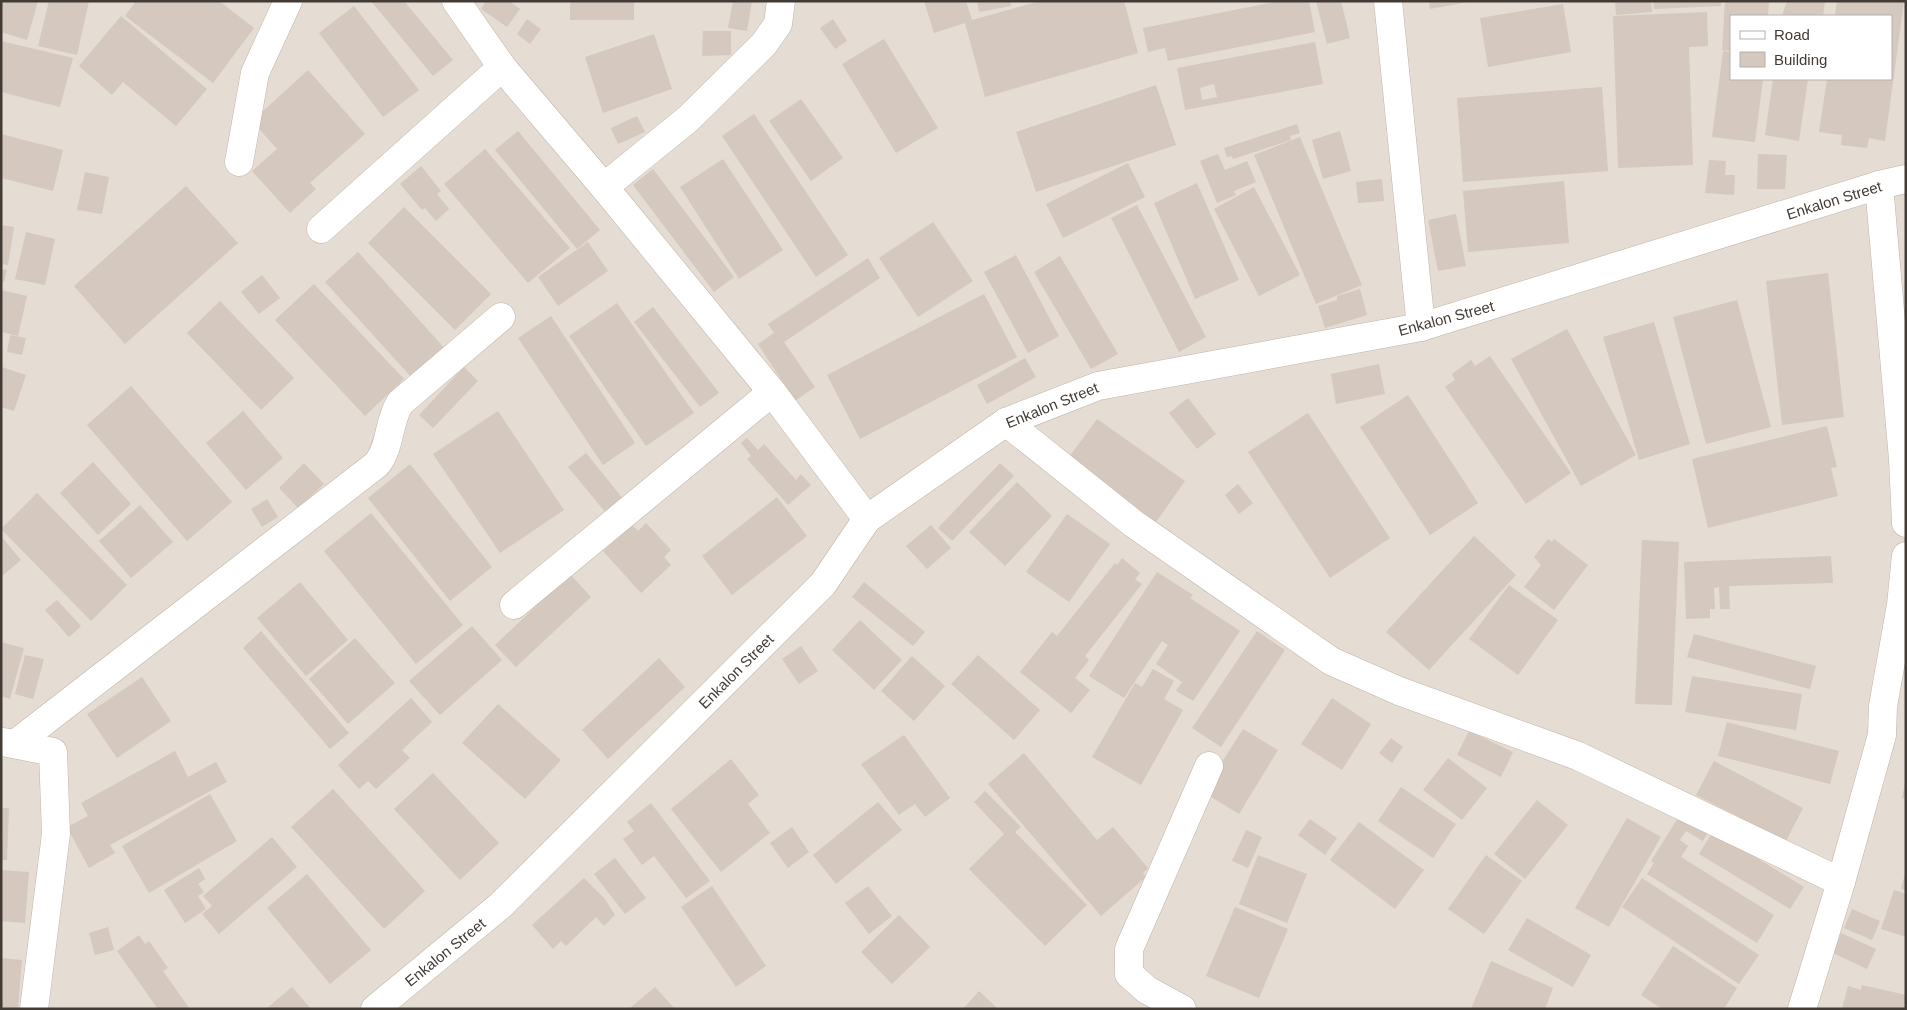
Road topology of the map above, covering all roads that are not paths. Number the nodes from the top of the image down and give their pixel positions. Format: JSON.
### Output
{"nodes":[{"id":1,"x":288,"y":1,"type":"edge"},
{"id":2,"x":456,"y":1,"type":"edge"},
{"id":3,"x":781,"y":1,"type":"edge"},
{"id":4,"x":1388,"y":1,"type":"edge"},
{"id":5,"x":502,"y":67,"type":"junction"},
{"id":6,"x":238,"y":162,"type":"dead end"},
{"id":7,"x":1906,"y":179,"type":"edge"},
{"id":8,"x":1879,"y":185,"type":"junction"},
{"id":9,"x":604,"y":187,"type":"junction"},
{"id":10,"x":321,"y":230,"type":"dead end"},
{"id":11,"x":501,"y":317,"type":"dead end"},
{"id":12,"x":1422,"y":327,"type":"junction"},
{"id":13,"x":772,"y":392,"type":"junction"},
{"id":14,"x":1006,"y":422,"type":"junction"},
{"id":15,"x":867,"y":519,"type":"junction"},
{"id":16,"x":1906,"y":523,"type":"edge"},
{"id":17,"x":1906,"y":556,"type":"edge"},
{"id":18,"x":514,"y":605,"type":"dead end"},
{"id":19,"x":1894,"y":708,"type":"edge"},
{"id":20,"x":8,"y":743,"type":"edge"},
{"id":21,"x":1209,"y":766,"type":"dead end"},
{"id":22,"x":1841,"y":882,"type":"junction"},
{"id":23,"x":34,"y":1009,"type":"edge"},
{"id":24,"x":375,"y":1009,"type":"edge"},
{"id":25,"x":1182,"y":1009,"type":"edge"},
{"id":26,"x":1802,"y":1009,"type":"edge"}],
"edges":[{"from":1,"to":6,"type":"street"},
{"from":2,"to":5,"type":"street"},
{"from":3,"to":9,"type":"street"},
{"from":4,"to":12,"type":"street"},
{"from":5,"to":9,"type":"street"},
{"from":5,"to":10,"type":"street"},
{"from":7,"to":8,"type":"street","name":"Enkalon Street"},
{"from":8,"to":12,"type":"street","name":"Enkalon Street"},
{"from":8,"to":16,"type":"street"},
{"from":9,"to":13,"type":"street"},
{"from":11,"to":20,"type":"street"},
{"from":12,"to":14,"type":"street","name":"Enkalon Street"},
{"from":13,"to":15,"type":"street"},
{"from":13,"to":18,"type":"street"},
{"from":14,"to":15,"type":"street","name":"Enkalon Street"},
{"from":14,"to":22,"type":"street"},
{"from":15,"to":24,"type":"street","name":"Enkalon Street"},
{"from":17,"to":19,"type":"street"},
{"from":19,"to":22,"type":"street"},
{"from":20,"to":23,"type":"street"},
{"from":21,"to":25,"type":"street"},
{"from":22,"to":26,"type":"street"}]}
